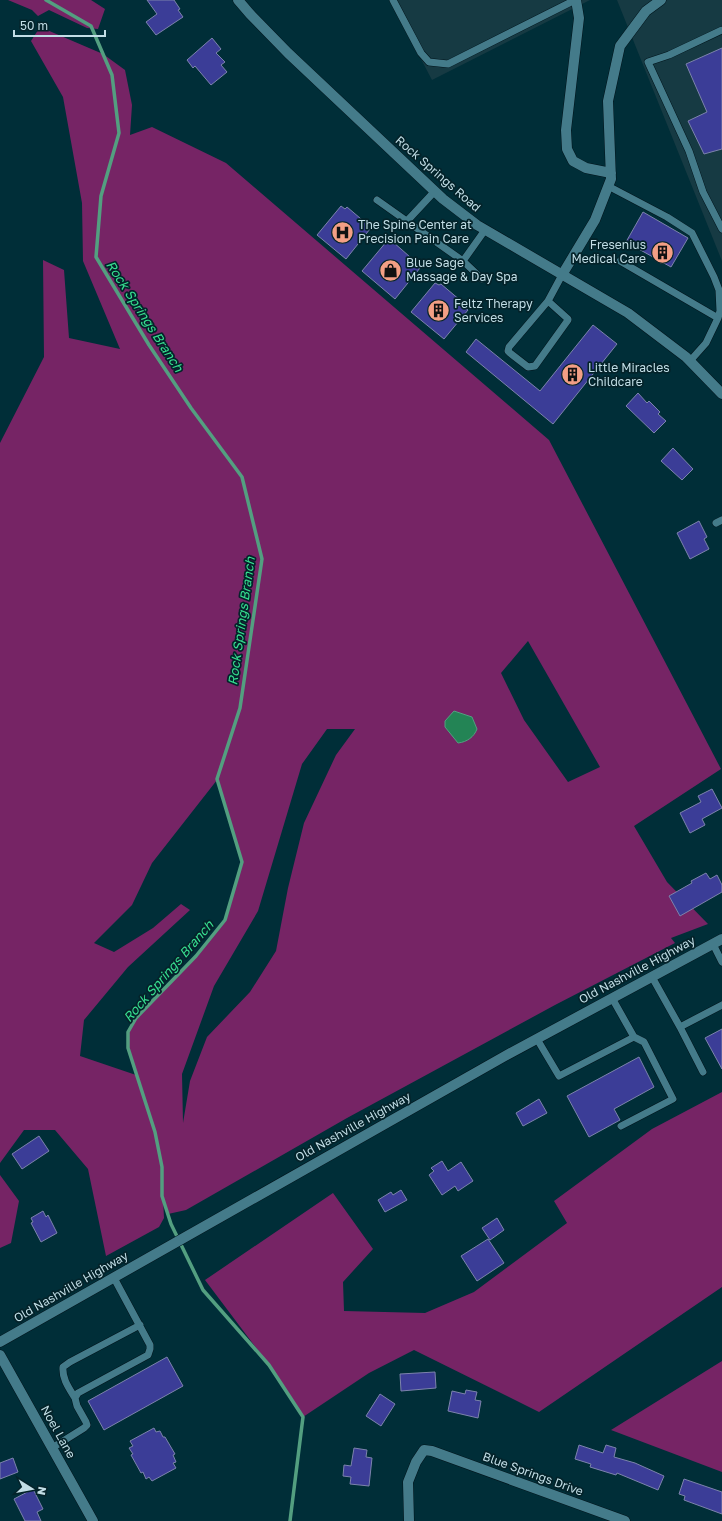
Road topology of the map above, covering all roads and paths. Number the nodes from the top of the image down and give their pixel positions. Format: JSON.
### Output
{"nodes":[{"id":1,"x":238,"y":0,"type":"edge"},
{"id":2,"x":393,"y":0,"type":"edge"},
{"id":3,"x":576,"y":0,"type":"edge"},
{"id":4,"x":661,"y":0,"type":"edge"},
{"id":5,"x":721,"y":31,"type":"edge"},
{"id":6,"x":611,"y":173,"type":"junction"},
{"id":7,"x":608,"y":186,"type":"junction"},
{"id":8,"x":435,"y":191,"type":"junction"},
{"id":9,"x":377,"y":200,"type":"dead end"},
{"id":10,"x":407,"y":221,"type":"junction"},
{"id":11,"x":485,"y":230,"type":"junction"},
{"id":12,"x":722,"y":230,"type":"edge"},
{"id":13,"x":463,"y":261,"type":"junction"},
{"id":14,"x":620,"y":261,"type":"dead end"},
{"id":15,"x":562,"y":275,"type":"junction"},
{"id":16,"x":482,"y":278,"type":"dead end"},
{"id":17,"x":548,"y":301,"type":"junction"},
{"id":18,"x":718,"y":318,"type":"junction"},
{"id":19,"x":690,"y":361,"type":"junction"},
{"id":20,"x":722,"y":394,"type":"edge"},
{"id":21,"x":722,"y":939,"type":"edge"},
{"id":22,"x":712,"y":944,"type":"junction"},
{"id":23,"x":722,"y":962,"type":"edge"},
{"id":24,"x":652,"y":977,"type":"junction"},
{"id":25,"x":612,"y":998,"type":"junction"},
{"id":26,"x":722,"y":1005,"type":"edge"},
{"id":27,"x":680,"y":1027,"type":"junction"},
{"id":28,"x":634,"y":1037,"type":"junction"},
{"id":29,"x":536,"y":1039,"type":"junction"},
{"id":30,"x":703,"y":1072,"type":"dead end"},
{"id":31,"x":621,"y":1126,"type":"dead end"},
{"id":32,"x":114,"y":1278,"type":"junction"},
{"id":33,"x":140,"y":1325,"type":"junction"},
{"id":34,"x":0,"y":1342,"type":"edge"},
{"id":35,"x":0,"y":1355,"type":"edge"},
{"id":36,"x":75,"y":1398,"type":"junction"},
{"id":37,"x":52,"y":1448,"type":"junction"},
{"id":38,"x":93,"y":1521,"type":"edge"},
{"id":39,"x":409,"y":1521,"type":"edge"},
{"id":40,"x":625,"y":1521,"type":"edge"}],
"edges":[{"from":1,"to":8,"type":"street","name":"Rock Springs Road"},
{"from":2,"to":3,"type":"lane"},
{"from":3,"to":6,"type":"street"},
{"from":4,"to":6,"type":"street"},
{"from":5,"to":12,"type":"lane"},
{"from":6,"to":7,"type":"street"},
{"from":7,"to":15,"type":"street"},
{"from":7,"to":18,"type":"lane"},
{"from":8,"to":10,"type":"lane"},
{"from":8,"to":11,"type":"street","name":"Rock Springs Road"},
{"from":9,"to":10,"type":"lane"},
{"from":10,"to":13,"type":"lane"},
{"from":11,"to":13,"type":"lane"},
{"from":11,"to":15,"type":"street","name":"Rock Springs Road"},
{"from":13,"to":16,"type":"lane"},
{"from":14,"to":18,"type":"lane"},
{"from":15,"to":17,"type":"lane"},
{"from":15,"to":19,"type":"street","name":"Rock Springs Road"},
{"from":17,"to":17,"type":"lane"},
{"from":18,"to":19,"type":"lane"},
{"from":19,"to":20,"type":"street","name":"Rock Springs Road"},
{"from":21,"to":22,"type":"street","name":"Old Nashville Highway"},
{"from":22,"to":23,"type":"lane"},
{"from":22,"to":24,"type":"street","name":"Old Nashville Highway"},
{"from":24,"to":25,"type":"street","name":"Old Nashville Highway"},
{"from":24,"to":27,"type":"lane"},
{"from":25,"to":28,"type":"lane"},
{"from":25,"to":29,"type":"street","name":"Old Nashville Highway"},
{"from":26,"to":27,"type":"lane"},
{"from":27,"to":30,"type":"lane"},
{"from":28,"to":29,"type":"lane"},
{"from":28,"to":31,"type":"lane"},
{"from":29,"to":32,"type":"street","name":"Old Nashville Highway"},
{"from":32,"to":33,"type":"lane"},
{"from":32,"to":34,"type":"street","name":"Old Nashville Highway"},
{"from":33,"to":36,"type":"lane"},
{"from":33,"to":36,"type":"lane"},
{"from":35,"to":37,"type":"street","name":"Noel Lane"},
{"from":36,"to":37,"type":"lane"},
{"from":37,"to":38,"type":"street","name":"Noel Lane"},
{"from":39,"to":40,"type":"street","name":"Blue Springs Drive"}]}
